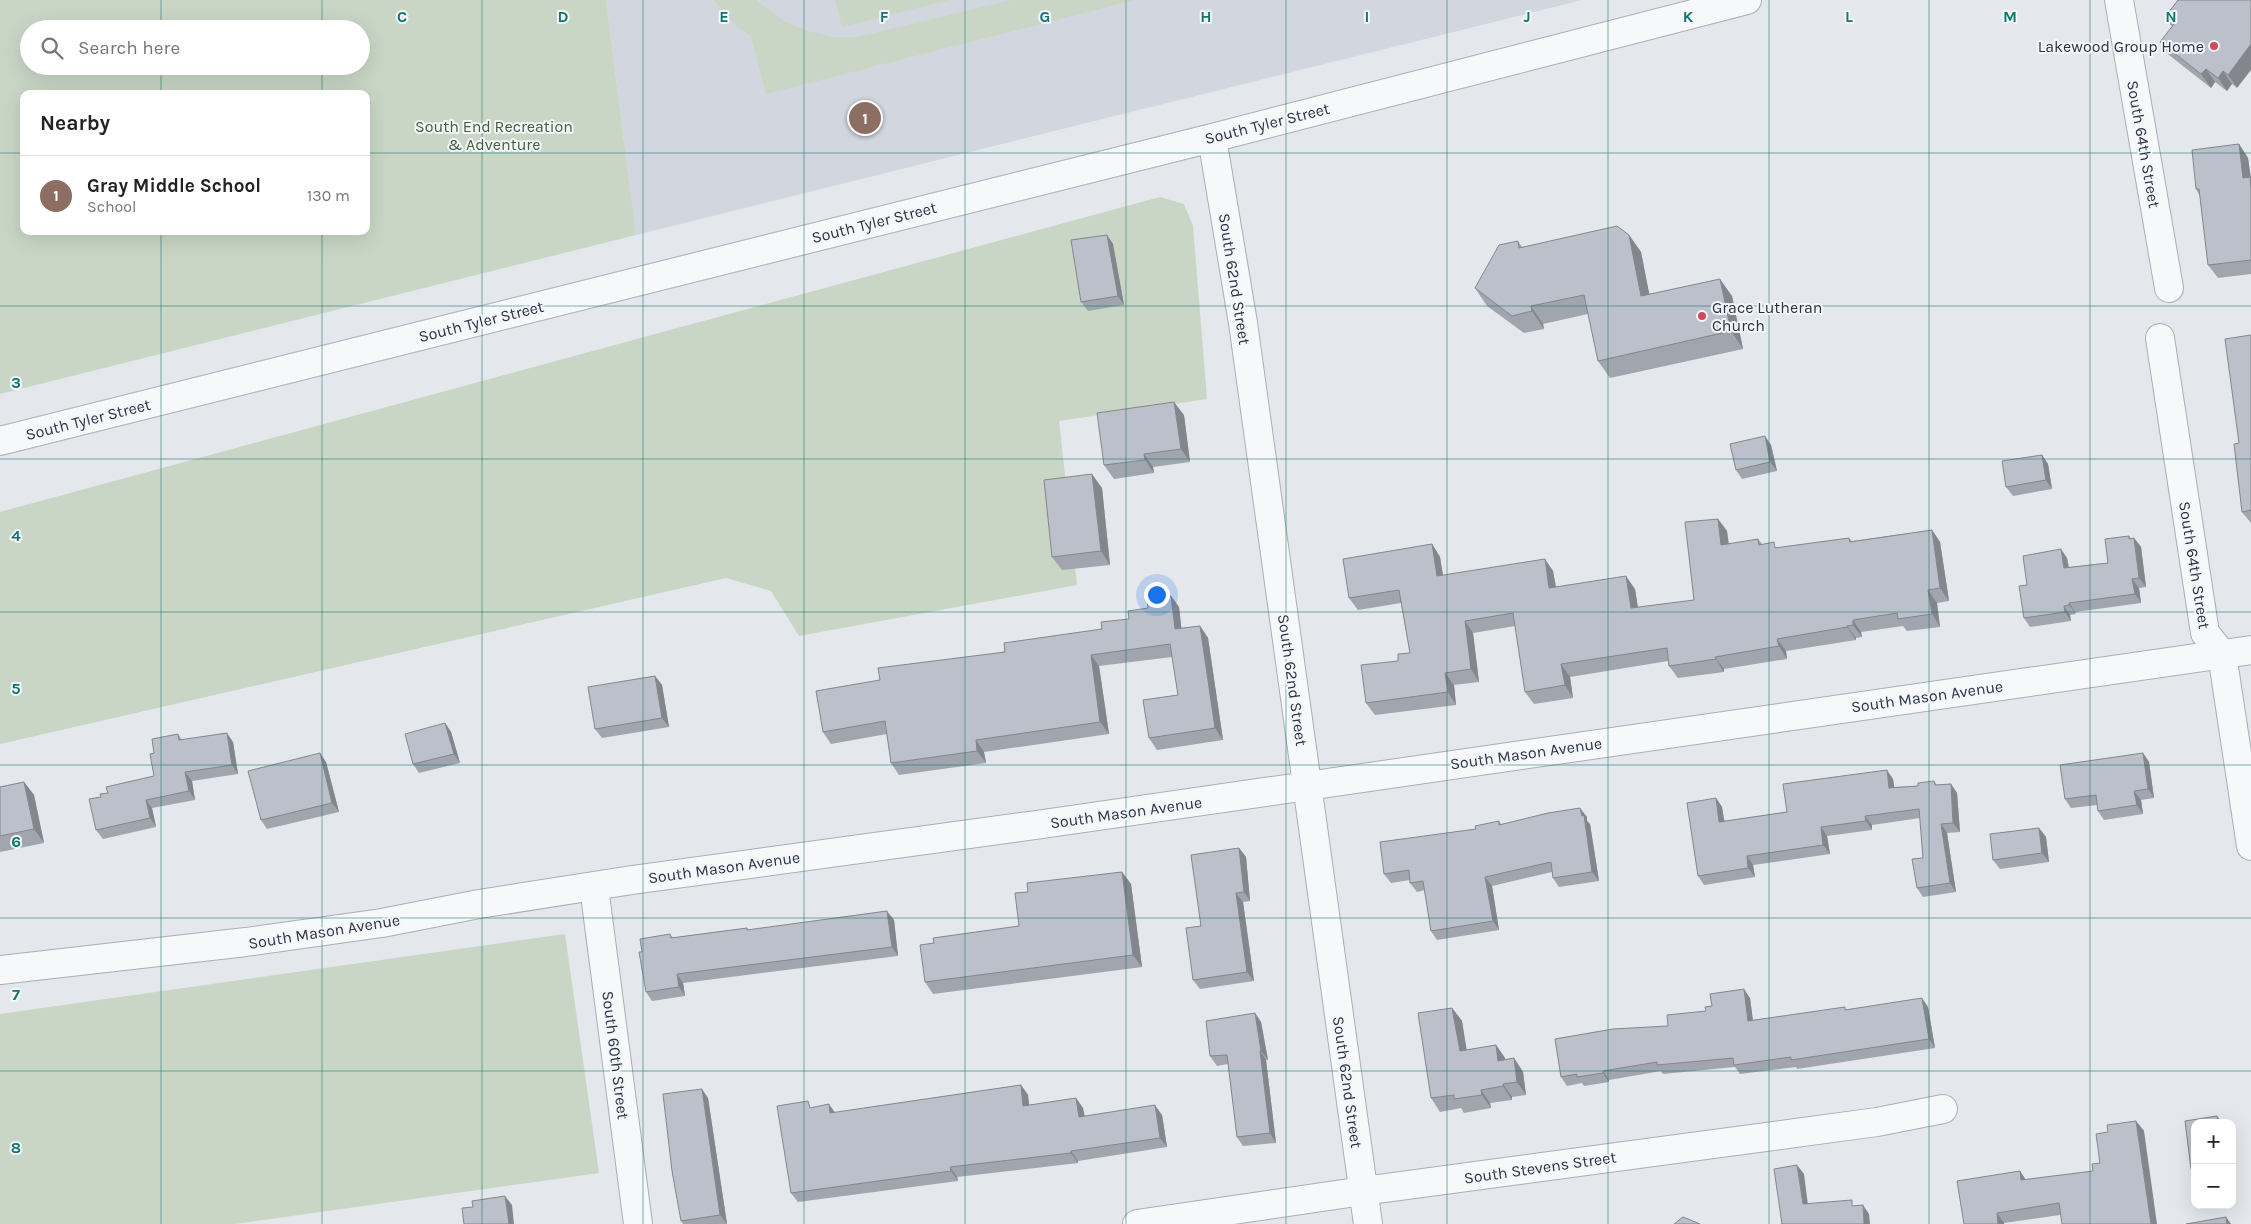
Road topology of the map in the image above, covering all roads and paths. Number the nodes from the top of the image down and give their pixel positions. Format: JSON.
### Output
{"nodes":[{"id":1,"x":1747,"y":0,"type":"edge"},
{"id":2,"x":2119,"y":0,"type":"edge"},
{"id":3,"x":1212,"y":138,"type":"junction"},
{"id":4,"x":2169,"y":288,"type":"dead end"},
{"id":5,"x":2160,"y":338,"type":"dead end"},
{"id":6,"x":0,"y":441,"type":"edge"},
{"id":7,"x":2251,"y":650,"type":"edge"},
{"id":8,"x":2222,"y":654,"type":"junction"},
{"id":9,"x":1308,"y":785,"type":"junction"},
{"id":10,"x":2251,"y":846,"type":"edge"},
{"id":11,"x":594,"y":887,"type":"junction"},
{"id":12,"x":0,"y":970,"type":"edge"},
{"id":13,"x":1943,"y":1109,"type":"dead end"},
{"id":14,"x":1363,"y":1191,"type":"junction"},
{"id":15,"x":638,"y":1224,"type":"edge"},
{"id":16,"x":1137,"y":1224,"type":"edge"},
{"id":17,"x":1368,"y":1224,"type":"edge"}],
"edges":[{"from":1,"to":3,"type":"street","name":"South Tyler Street"},
{"from":2,"to":4,"type":"street","name":"South 64th Street"},
{"from":3,"to":6,"type":"street","name":"South Tyler Street"},
{"from":3,"to":9,"type":"street","name":"South 62nd Street"},
{"from":5,"to":8,"type":"street","name":"South 64th Street"},
{"from":7,"to":8,"type":"street","name":"South Mason Avenue"},
{"from":8,"to":9,"type":"street","name":"South Mason Avenue"},
{"from":8,"to":10,"type":"street"},
{"from":9,"to":11,"type":"street","name":"South Mason Avenue"},
{"from":9,"to":14,"type":"street","name":"South 62nd Street"},
{"from":11,"to":12,"type":"street","name":"South Mason Avenue"},
{"from":11,"to":15,"type":"street","name":"South 60th Street"},
{"from":13,"to":14,"type":"street","name":"South Stevens Street"},
{"from":14,"to":16,"type":"street","name":"South Stevens Street"},
{"from":14,"to":17,"type":"street","name":"South 62nd Street"}]}
